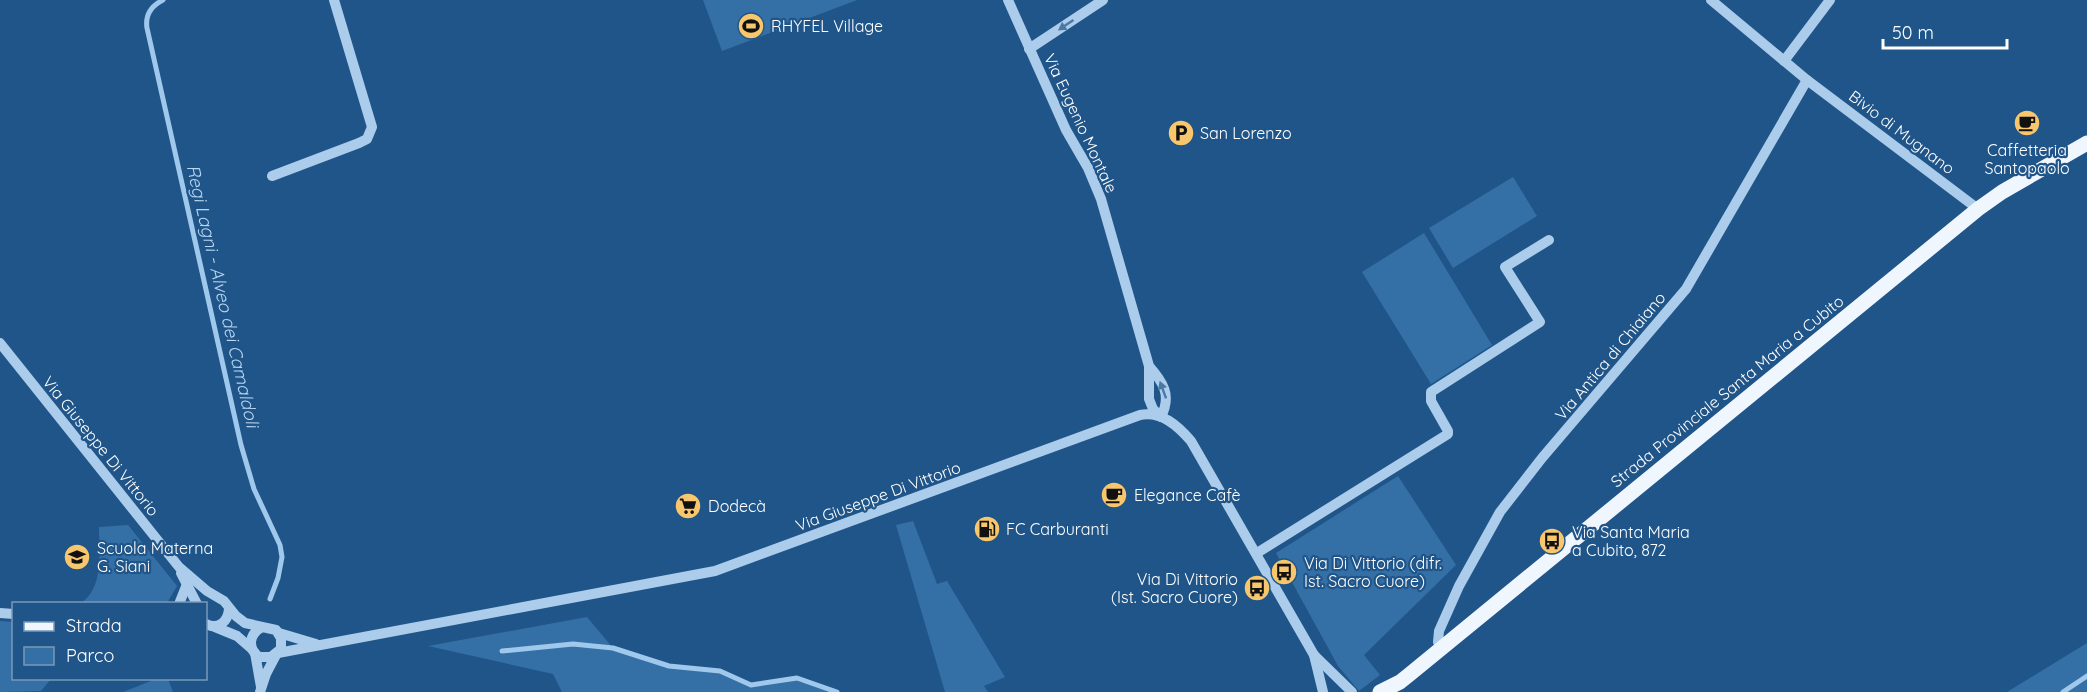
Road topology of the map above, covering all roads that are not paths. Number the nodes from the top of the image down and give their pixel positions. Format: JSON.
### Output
{"nodes":[{"id":1,"x":334,"y":0,"type":"edge"},
{"id":2,"x":1008,"y":0,"type":"edge"},
{"id":3,"x":1103,"y":0,"type":"edge"},
{"id":4,"x":1711,"y":0,"type":"edge"},
{"id":5,"x":1830,"y":0,"type":"edge"},
{"id":6,"x":1029,"y":49,"type":"junction"},
{"id":7,"x":1784,"y":61,"type":"junction"},
{"id":8,"x":1808,"y":80,"type":"junction"},
{"id":9,"x":2087,"y":143,"type":"edge"},
{"id":10,"x":272,"y":176,"type":"dead end"},
{"id":11,"x":1978,"y":209,"type":"junction"},
{"id":12,"x":1549,"y":240,"type":"dead end"},
{"id":13,"x":0,"y":343,"type":"edge"},
{"id":14,"x":1149,"y":366,"type":"junction"},
{"id":15,"x":1161,"y":417,"type":"junction"},
{"id":16,"x":1257,"y":553,"type":"junction"},
{"id":17,"x":179,"y":567,"type":"junction"},
{"id":18,"x":187,"y":584,"type":"junction"},
{"id":19,"x":215,"y":597,"type":"junction"},
{"id":20,"x":179,"y":602,"type":"edge"},
{"id":21,"x":198,"y":602,"type":"edge"},
{"id":22,"x":201,"y":602,"type":"edge"},
{"id":23,"x":229,"y":609,"type":"junction"},
{"id":24,"x":209,"y":626,"type":"edge"},
{"id":25,"x":262,"y":627,"type":"junction"},
{"id":26,"x":279,"y":633,"type":"junction"},
{"id":27,"x":319,"y":645,"type":"junction"},
{"id":28,"x":1441,"y":648,"type":"junction"},
{"id":29,"x":253,"y":651,"type":"junction"},
{"id":30,"x":277,"y":654,"type":"junction"},
{"id":31,"x":1314,"y":655,"type":"junction"},
{"id":32,"x":1403,"y":685,"type":"edge"},
{"id":33,"x":260,"y":689,"type":"edge"},
{"id":34,"x":1323,"y":692,"type":"edge"},
{"id":35,"x":1352,"y":692,"type":"edge"},
{"id":36,"x":1380,"y":692,"type":"edge"}],
"edges":[{"from":1,"to":10,"type":"street"},
{"from":2,"to":6,"type":"street","name":"Via Eugenio Montale"},
{"from":3,"to":6,"type":"street","one_way":true},
{"from":4,"to":7,"type":"street","name":"Bivio di Mugnano"},
{"from":5,"to":7,"type":"street"},
{"from":6,"to":14,"type":"street","name":"Via Eugenio Montale"},
{"from":7,"to":8,"type":"street","name":"Bivio di Mugnano"},
{"from":8,"to":11,"type":"street","name":"Bivio di Mugnano"},
{"from":8,"to":28,"type":"street","name":"Via Antica di Chiaiano"},
{"from":9,"to":11,"type":"main road","name":"Strada Provinciale Santa Maria a Cubito"},
{"from":11,"to":28,"type":"main road","name":"Strada Provinciale Santa Maria a Cubito"},
{"from":12,"to":16,"type":"street"},
{"from":13,"to":17,"type":"street","name":"Via Giuseppe Di Vittorio"},
{"from":14,"to":15,"type":"street","name":"Via Eugenio Montale"},
{"from":15,"to":14,"type":"street","name":"Via Eugenio Montale","one_way":true},
{"from":15,"to":16,"type":"street"},
{"from":15,"to":27,"type":"street","name":"Via Giuseppe Di Vittorio"},
{"from":16,"to":31,"type":"street"},
{"from":17,"to":18,"type":"street","name":"Via Giuseppe Di Vittorio"},
{"from":17,"to":19,"type":"street","name":"Via Giuseppe Di Vittorio"},
{"from":18,"to":20,"type":"street"},
{"from":18,"to":21,"type":"street","name":"Via Giuseppe Di Vittorio"},
{"from":19,"to":22,"type":"street"},
{"from":19,"to":23,"type":"street","name":"Via Giuseppe Di Vittorio"},
{"from":23,"to":24,"type":"street"},
{"from":23,"to":25,"type":"street"},
{"from":24,"to":29,"type":"street"},
{"from":25,"to":26,"type":"street"},
{"from":25,"to":29,"type":"street"},
{"from":26,"to":27,"type":"street","name":"Via Giuseppe Di Vittorio"},
{"from":26,"to":30,"type":"street"},
{"from":27,"to":30,"type":"street","name":"Via Giuseppe Di Vittorio"},
{"from":28,"to":32,"type":"main road","name":"Strada Provinciale Santa Maria a Cubito"},
{"from":29,"to":30,"type":"street"},
{"from":29,"to":33,"type":"street"},
{"from":30,"to":33,"type":"street"},
{"from":31,"to":34,"type":"street"},
{"from":31,"to":35,"type":"street"},
{"from":32,"to":36,"type":"main road","name":"Strada Provinciale Santa Maria a Cubito"}]}
